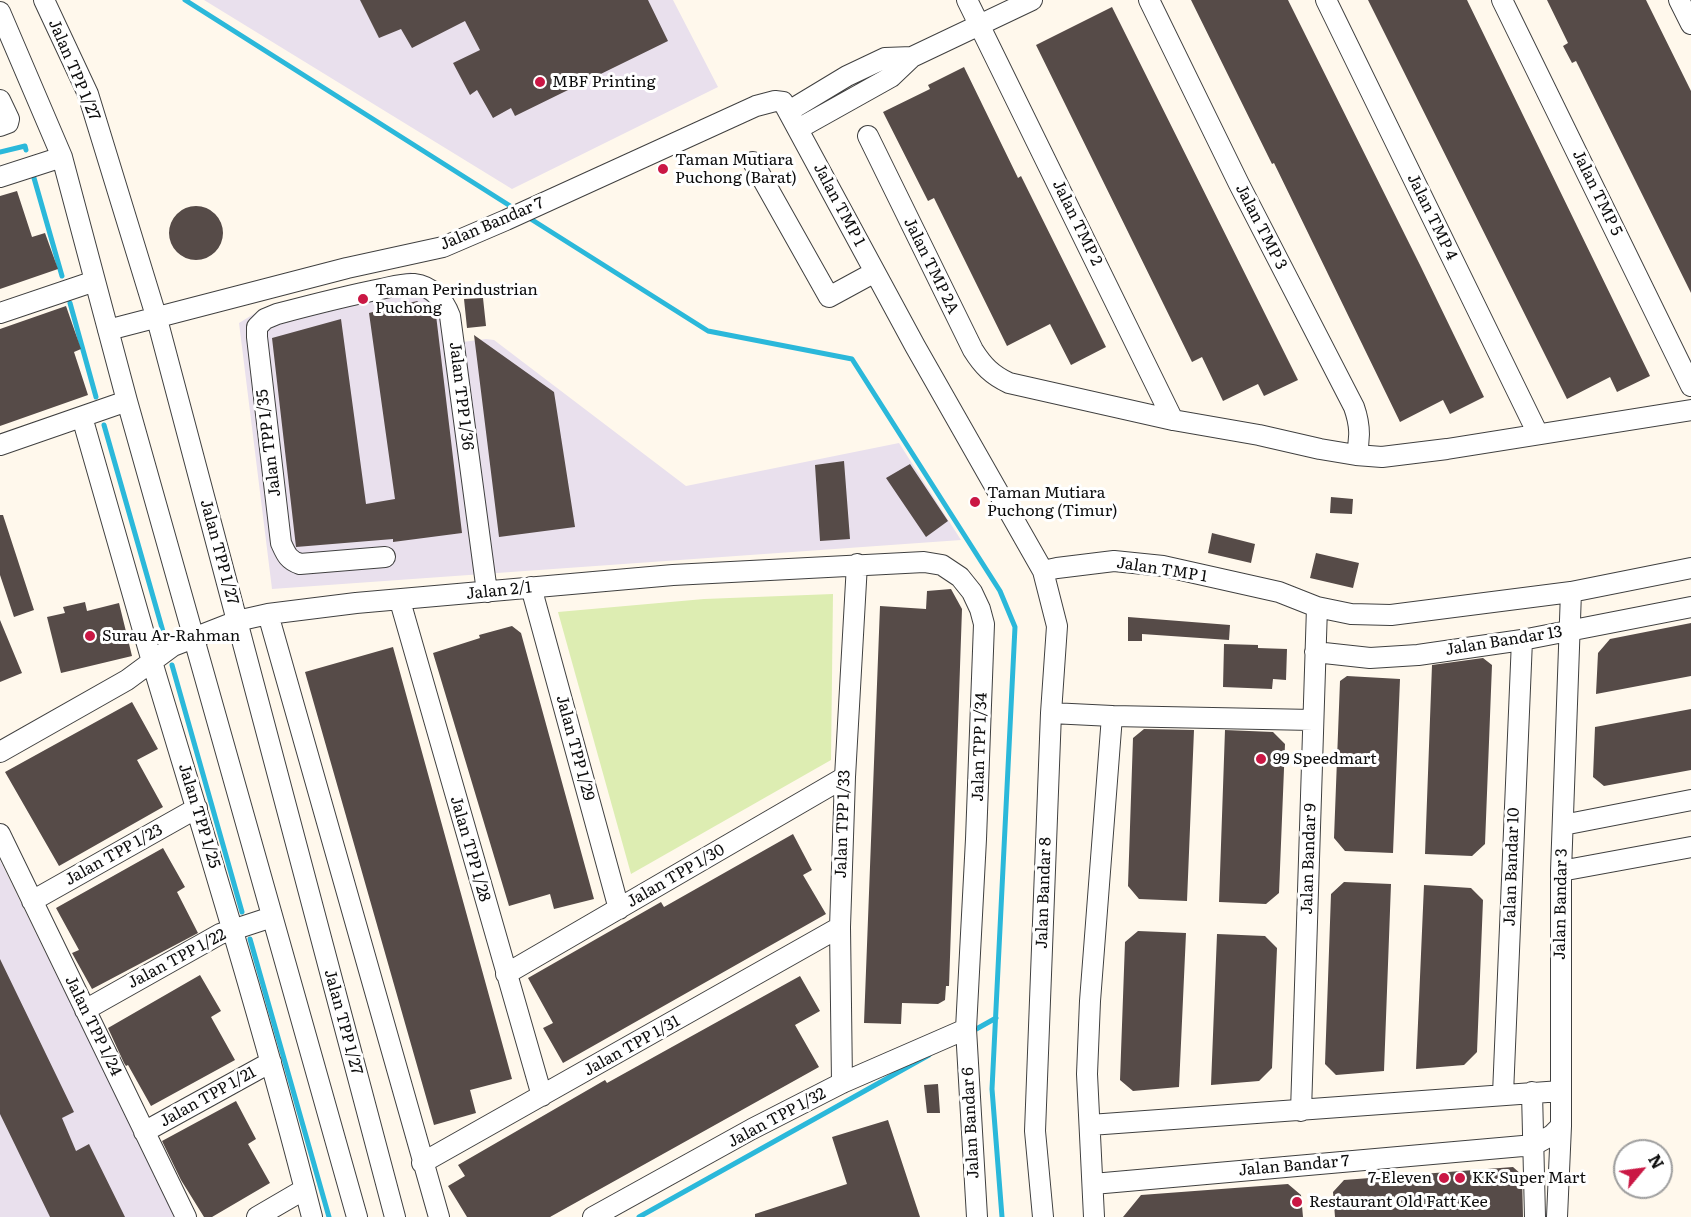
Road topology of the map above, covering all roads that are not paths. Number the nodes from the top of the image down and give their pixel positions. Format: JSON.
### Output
{"nodes":[{"id":1,"x":44,"y":0,"type":"edge"},
{"id":2,"x":967,"y":0,"type":"edge"},
{"id":3,"x":1032,"y":0,"type":"edge"},
{"id":4,"x":1149,"y":0,"type":"edge"},
{"id":5,"x":1326,"y":0,"type":"edge"},
{"id":6,"x":1502,"y":0,"type":"edge"},
{"id":7,"x":1679,"y":0,"type":"edge"},
{"id":8,"x":0,"y":12,"type":"edge"},
{"id":9,"x":1691,"y":24,"type":"edge"},
{"id":10,"x":980,"y":25,"type":"junction"},
{"id":11,"x":912,"y":57,"type":"junction"},
{"id":12,"x":0,"y":100,"type":"edge"},
{"id":13,"x":789,"y":111,"type":"junction"},
{"id":14,"x":4,"y":124,"type":"edge"},
{"id":15,"x":798,"y":129,"type":"junction"},
{"id":16,"x":868,"y":136,"type":"dead end"},
{"id":17,"x":62,"y":157,"type":"junction"},
{"id":18,"x":753,"y":162,"type":"dead end"},
{"id":19,"x":0,"y":177,"type":"edge"},
{"id":20,"x":875,"y":272,"type":"junction"},
{"id":21,"x":95,"y":281,"type":"junction"},
{"id":22,"x":350,"y":295,"type":"joint"},
{"id":23,"x":0,"y":313,"type":"edge"},
{"id":24,"x":157,"y":319,"type":"junction"},
{"id":25,"x":108,"y":330,"type":"junction"},
{"id":26,"x":1691,"y":386,"type":"edge"},
{"id":27,"x":126,"y":401,"type":"junction"},
{"id":28,"x":1691,"y":410,"type":"edge"},
{"id":29,"x":82,"y":417,"type":"junction"},
{"id":30,"x":1173,"y":420,"type":"junction"},
{"id":31,"x":1538,"y":434,"type":"junction"},
{"id":32,"x":0,"y":445,"type":"edge"},
{"id":33,"x":1356,"y":455,"type":"junction"},
{"id":34,"x":385,"y":557,"type":"dead end"},
{"id":35,"x":857,"y":564,"type":"junction"},
{"id":36,"x":1691,"y":568,"type":"edge"},
{"id":37,"x":1044,"y":571,"type":"junction"},
{"id":38,"x":531,"y":587,"type":"junction"},
{"id":39,"x":486,"y":592,"type":"junction"},
{"id":40,"x":1571,"y":592,"type":"junction"},
{"id":41,"x":400,"y":600,"type":"junction"},
{"id":42,"x":1317,"y":607,"type":"junction"},
{"id":43,"x":1691,"y":607,"type":"edge"},
{"id":44,"x":268,"y":614,"type":"junction"},
{"id":45,"x":237,"y":621,"type":"junction"},
{"id":46,"x":1569,"y":630,"type":"junction"},
{"id":47,"x":193,"y":637,"type":"junction"},
{"id":48,"x":1522,"y":640,"type":"junction"},
{"id":49,"x":1316,"y":652,"type":"junction"},
{"id":50,"x":152,"y":662,"type":"junction"},
{"id":51,"x":1051,"y":713,"type":"junction"},
{"id":52,"x":1112,"y":716,"type":"junction"},
{"id":53,"x":1313,"y":720,"type":"junction"},
{"id":54,"x":0,"y":752,"type":"edge"},
{"id":55,"x":845,"y":777,"type":"junction"},
{"id":56,"x":1691,"y":800,"type":"edge"},
{"id":57,"x":197,"y":808,"type":"junction"},
{"id":58,"x":1563,"y":825,"type":"junction"},
{"id":59,"x":0,"y":834,"type":"edge"},
{"id":60,"x":1691,"y":847,"type":"edge"},
{"id":61,"x":1561,"y":871,"type":"junction"},
{"id":62,"x":32,"y":901,"type":"junction"},
{"id":63,"x":619,"y":909,"type":"junction"},
{"id":64,"x":272,"y":917,"type":"junction"},
{"id":65,"x":840,"y":927,"type":"junction"},
{"id":66,"x":233,"y":929,"type":"junction"},
{"id":67,"x":506,"y":974,"type":"junction"},
{"id":68,"x":85,"y":1010,"type":"junction"},
{"id":69,"x":966,"y":1029,"type":"junction"},
{"id":70,"x":271,"y":1062,"type":"junction"},
{"id":71,"x":842,"y":1083,"type":"junction"},
{"id":72,"x":1561,"y":1091,"type":"junction"},
{"id":73,"x":1532,"y":1092,"type":"junction"},
{"id":74,"x":1503,"y":1094,"type":"junction"},
{"id":75,"x":542,"y":1096,"type":"junction"},
{"id":76,"x":1301,"y":1111,"type":"junction"},
{"id":77,"x":1090,"y":1125,"type":"junction"},
{"id":78,"x":1561,"y":1126,"type":"junction"},
{"id":79,"x":144,"y":1132,"type":"junction"},
{"id":80,"x":1534,"y":1145,"type":"junction"},
{"id":81,"x":423,"y":1163,"type":"junction"},
{"id":82,"x":1093,"y":1184,"type":"junction"},
{"id":83,"x":305,"y":1189,"type":"junction"},
{"id":84,"x":186,"y":1217,"type":"edge"},
{"id":85,"x":257,"y":1217,"type":"edge"},
{"id":86,"x":312,"y":1217,"type":"edge"},
{"id":87,"x":357,"y":1217,"type":"edge"},
{"id":88,"x":395,"y":1217,"type":"edge"},
{"id":89,"x":439,"y":1217,"type":"edge"},
{"id":90,"x":593,"y":1217,"type":"edge"},
{"id":91,"x":976,"y":1217,"type":"edge"},
{"id":92,"x":1042,"y":1217,"type":"edge"},
{"id":93,"x":1094,"y":1217,"type":"edge"},
{"id":94,"x":1535,"y":1217,"type":"edge"},
{"id":95,"x":1557,"y":1217,"type":"edge"}],
"edges":[{"from":1,"to":24,"type":"street","name":"Jalan TPP 1/27"},
{"from":2,"to":10,"type":"street","name":"Jalan TMP 2"},
{"from":3,"to":10,"type":"street"},
{"from":4,"to":33,"type":"street","name":"Jalan TMP 3"},
{"from":5,"to":31,"type":"street","name":"Jalan TMP 4"},
{"from":6,"to":26,"type":"street","name":"Jalan TMP 5"},
{"from":7,"to":9,"type":"street"},
{"from":8,"to":17,"type":"street"},
{"from":10,"to":11,"type":"street"},
{"from":10,"to":30,"type":"street","name":"Jalan TMP 2"},
{"from":11,"to":13,"type":"street"},
{"from":11,"to":15,"type":"street"},
{"from":12,"to":14,"type":"street"},
{"from":13,"to":15,"type":"street","name":"Jalan TMP 1"},
{"from":13,"to":24,"type":"street","name":"Jalan Bandar 7"},
{"from":15,"to":20,"type":"street","name":"Jalan TMP 1"},
{"from":16,"to":30,"type":"street","name":"Jalan TMP 2A"},
{"from":17,"to":19,"type":"street"},
{"from":17,"to":21,"type":"street"},
{"from":18,"to":20,"type":"street"},
{"from":20,"to":37,"type":"street","name":"Jalan TMP 1"},
{"from":21,"to":23,"type":"street"},
{"from":21,"to":25,"type":"street"},
{"from":22,"to":34,"type":"street","name":"Jalan TPP 1/35"},
{"from":22,"to":39,"type":"street","name":"Jalan TPP 1/36"},
{"from":24,"to":25,"type":"street","name":"Jalan Bandar 7"},
{"from":24,"to":45,"type":"street","name":"Jalan TPP 1/27"},
{"from":25,"to":27,"type":"street"},
{"from":27,"to":29,"type":"street"},
{"from":27,"to":47,"type":"street"},
{"from":28,"to":31,"type":"street","name":"Jalan TMP 2A"},
{"from":29,"to":32,"type":"street"},
{"from":29,"to":50,"type":"street","name":"Jalan TPP 1/25"},
{"from":30,"to":33,"type":"street","name":"Jalan TMP 2A"},
{"from":31,"to":33,"type":"street","name":"Jalan TMP 2A"},
{"from":35,"to":38,"type":"street","name":"Jalan 2/1"},
{"from":35,"to":55,"type":"street","name":"Jalan TPP 1/33"},
{"from":35,"to":69,"type":"street","name":"Jalan TPP 1/34"},
{"from":36,"to":40,"type":"street","name":"Jalan TMP 1"},
{"from":37,"to":42,"type":"street","name":"Jalan TMP 1"},
{"from":37,"to":51,"type":"street","name":"Jalan Bandar 8"},
{"from":38,"to":39,"type":"street","name":"Jalan 2/1"},
{"from":38,"to":63,"type":"street","name":"Jalan TPP 1/29"},
{"from":39,"to":41,"type":"street","name":"Jalan 2/1"},
{"from":40,"to":42,"type":"street","name":"Jalan TMP 1"},
{"from":40,"to":46,"type":"street","name":"Jalan Bandar 3"},
{"from":41,"to":44,"type":"street","name":"Jalan 2/1"},
{"from":41,"to":67,"type":"street","name":"Jalan TPP 1/28"},
{"from":42,"to":49,"type":"street","name":"Jalan Bandar 9"},
{"from":43,"to":46,"type":"street","name":"Jalan Bandar 13"},
{"from":44,"to":45,"type":"street","name":"Jalan 2/1"},
{"from":44,"to":81,"type":"street"},
{"from":45,"to":47,"type":"street","name":"Jalan 2/1"},
{"from":45,"to":88,"type":"street","name":"Jalan TPP 1/27"},
{"from":46,"to":48,"type":"street","name":"Jalan Bandar 13"},
{"from":46,"to":58,"type":"street","name":"Jalan Bandar 3"},
{"from":47,"to":50,"type":"street","name":"Jalan 2/1"},
{"from":47,"to":64,"type":"street"},
{"from":48,"to":49,"type":"street","name":"Jalan Bandar 13"},
{"from":48,"to":74,"type":"street","name":"Jalan Bandar 10"},
{"from":49,"to":53,"type":"street","name":"Jalan Bandar 9"},
{"from":50,"to":54,"type":"street"},
{"from":50,"to":57,"type":"street","name":"Jalan TPP 1/25"},
{"from":51,"to":52,"type":"street"},
{"from":51,"to":92,"type":"street","name":"Jalan Bandar 8"},
{"from":52,"to":53,"type":"street"},
{"from":52,"to":77,"type":"street"},
{"from":53,"to":76,"type":"street","name":"Jalan Bandar 9"},
{"from":55,"to":63,"type":"street","name":"Jalan TPP 1/30"},
{"from":55,"to":65,"type":"street","name":"Jalan TPP 1/33"},
{"from":56,"to":58,"type":"street"},
{"from":57,"to":62,"type":"street","name":"Jalan TPP 1/23"},
{"from":57,"to":66,"type":"street","name":"Jalan TPP 1/25"},
{"from":58,"to":61,"type":"street","name":"Jalan Bandar 3"},
{"from":59,"to":62,"type":"street","name":"Jalan TPP 1/24"},
{"from":60,"to":61,"type":"street"},
{"from":61,"to":72,"type":"street","name":"Jalan Bandar 3"},
{"from":62,"to":68,"type":"street","name":"Jalan TPP 1/24"},
{"from":63,"to":67,"type":"street","name":"Jalan TPP 1/30"},
{"from":64,"to":66,"type":"street","name":"Jalan TPP 1/22"},
{"from":64,"to":87,"type":"street"},
{"from":65,"to":71,"type":"street","name":"Jalan TPP 1/33"},
{"from":65,"to":75,"type":"street","name":"Jalan TPP 1/31"},
{"from":66,"to":68,"type":"street","name":"Jalan TPP 1/22"},
{"from":66,"to":70,"type":"street","name":"Jalan TPP 1/25"},
{"from":67,"to":75,"type":"street","name":"Jalan TPP 1/28"},
{"from":68,"to":79,"type":"street","name":"Jalan TPP 1/24"},
{"from":69,"to":71,"type":"street","name":"Jalan TPP 1/32"},
{"from":69,"to":91,"type":"street","name":"Jalan Bandar 6"},
{"from":70,"to":79,"type":"street","name":"Jalan TPP 1/21"},
{"from":70,"to":83,"type":"street","name":"Jalan TPP 1/25"},
{"from":71,"to":90,"type":"street","name":"Jalan TPP 1/32"},
{"from":72,"to":73,"type":"street"},
{"from":72,"to":78,"type":"street","name":"Jalan Bandar 3"},
{"from":73,"to":74,"type":"street"},
{"from":73,"to":80,"type":"street"},
{"from":74,"to":76,"type":"street"},
{"from":75,"to":81,"type":"street","name":"Jalan TPP 1/31"},
{"from":76,"to":77,"type":"street"},
{"from":77,"to":82,"type":"street"},
{"from":78,"to":80,"type":"street","name":"Jalan Bandar 7"},
{"from":78,"to":95,"type":"street","name":"Jalan Bandar 3"},
{"from":79,"to":84,"type":"street","name":"Jalan TPP 1/24"},
{"from":80,"to":82,"type":"street","name":"Jalan Bandar 7"},
{"from":80,"to":94,"type":"street"},
{"from":81,"to":89,"type":"street"},
{"from":82,"to":93,"type":"street"},
{"from":83,"to":85,"type":"street"},
{"from":83,"to":86,"type":"street","name":"Jalan TPP 1/25"}]}
